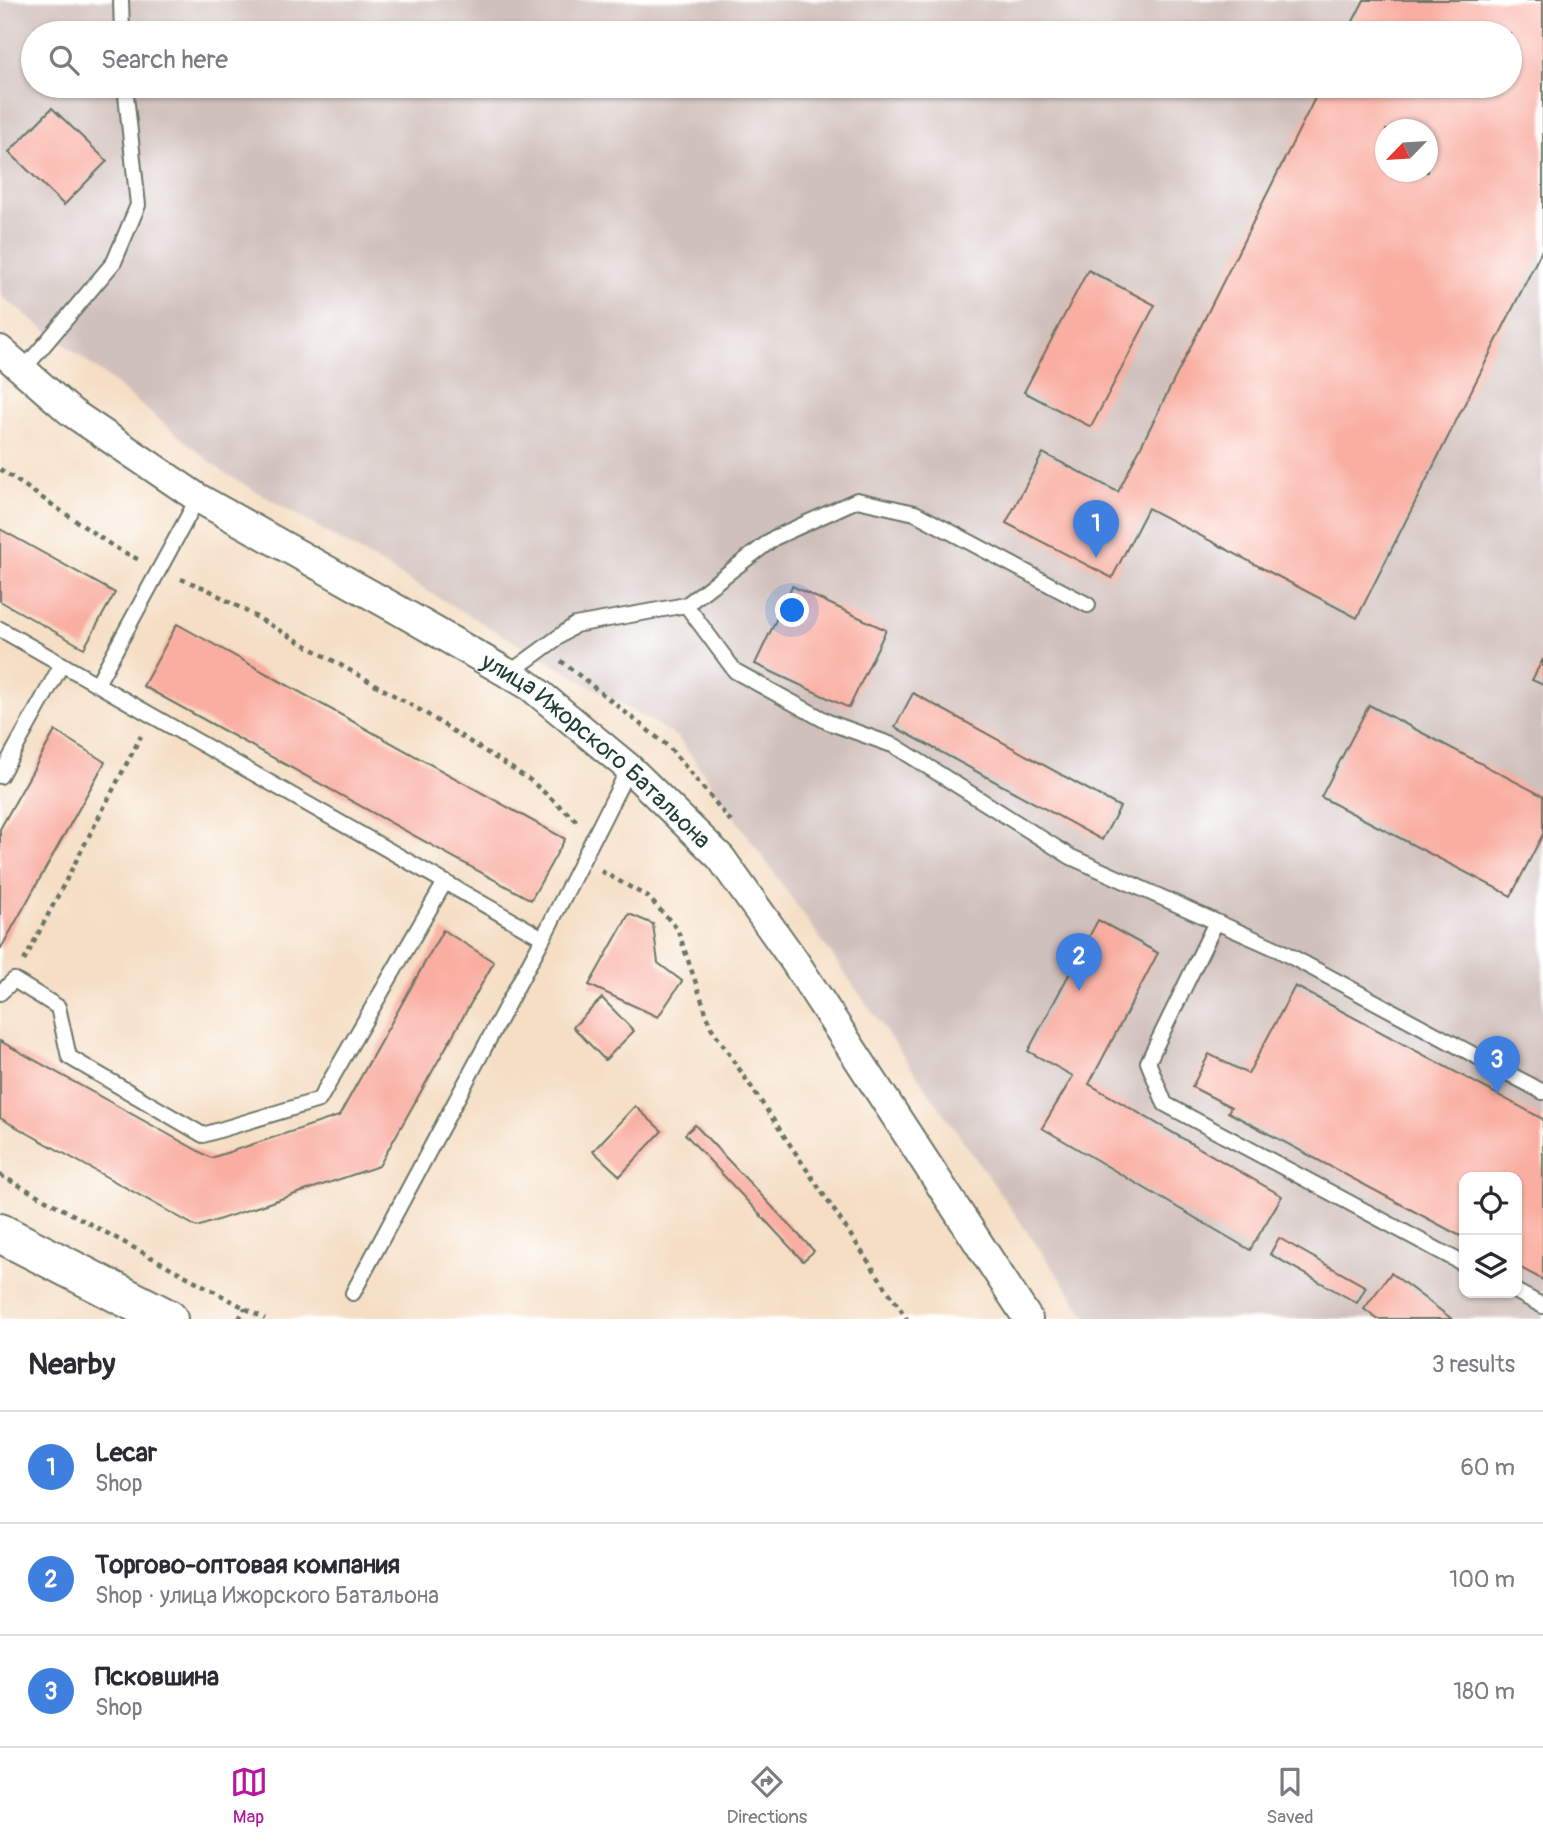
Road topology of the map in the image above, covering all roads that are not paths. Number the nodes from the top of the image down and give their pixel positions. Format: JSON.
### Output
{"nodes":[{"id":1,"x":121,"y":0,"type":"edge"},
{"id":2,"x":122,"y":21,"type":"edge"},
{"id":3,"x":126,"y":98,"type":"edge"},
{"id":4,"x":0,"y":350,"type":"edge"},
{"id":5,"x":23,"y":370,"type":"junction"},
{"id":6,"x":198,"y":498,"type":"junction"},
{"id":7,"x":686,"y":605,"type":"junction"},
{"id":8,"x":1088,"y":605,"type":"dead end"},
{"id":9,"x":0,"y":629,"type":"edge"},
{"id":10,"x":62,"y":664,"type":"junction"},
{"id":11,"x":508,"y":674,"type":"junction"},
{"id":12,"x":97,"y":684,"type":"junction"},
{"id":13,"x":629,"y":768,"type":"junction"},
{"id":14,"x":0,"y":776,"type":"edge"},
{"id":15,"x":445,"y":882,"type":"junction"},
{"id":16,"x":1216,"y":922,"type":"junction"},
{"id":17,"x":543,"y":938,"type":"junction"},
{"id":18,"x":0,"y":993,"type":"edge"},
{"id":19,"x":1543,"y":1092,"type":"edge"},
{"id":20,"x":0,"y":1233,"type":"edge"},
{"id":21,"x":1459,"y":1261,"type":"edge"},
{"id":22,"x":353,"y":1293,"type":"dead end"},
{"id":23,"x":1522,"y":1295,"type":"edge"},
{"id":24,"x":1543,"y":1306,"type":"edge"},
{"id":25,"x":168,"y":1319,"type":"edge"},
{"id":26,"x":1028,"y":1319,"type":"edge"}],
"edges":[{"from":1,"to":2,"type":"lane"},
{"from":3,"to":5,"type":"lane"},
{"from":4,"to":5,"type":"street","name":"улица Ижорского Батальона"},
{"from":5,"to":6,"type":"street","name":"улица Ижорского Батальона"},
{"from":6,"to":11,"type":"street","name":"улица Ижорского Батальона"},
{"from":6,"to":12,"type":"lane"},
{"from":7,"to":8,"type":"lane"},
{"from":7,"to":11,"type":"lane"},
{"from":7,"to":16,"type":"lane"},
{"from":9,"to":10,"type":"lane"},
{"from":10,"to":12,"type":"lane"},
{"from":10,"to":14,"type":"lane"},
{"from":11,"to":13,"type":"street","name":"улица Ижорского Батальона"},
{"from":12,"to":15,"type":"lane"},
{"from":13,"to":17,"type":"lane"},
{"from":13,"to":26,"type":"street","name":"улица Ижорского Батальона"},
{"from":15,"to":17,"type":"lane"},
{"from":15,"to":18,"type":"lane"},
{"from":16,"to":19,"type":"lane"},
{"from":16,"to":21,"type":"lane"},
{"from":17,"to":22,"type":"lane"},
{"from":20,"to":25,"type":"highway"},
{"from":23,"to":24,"type":"lane"}]}
